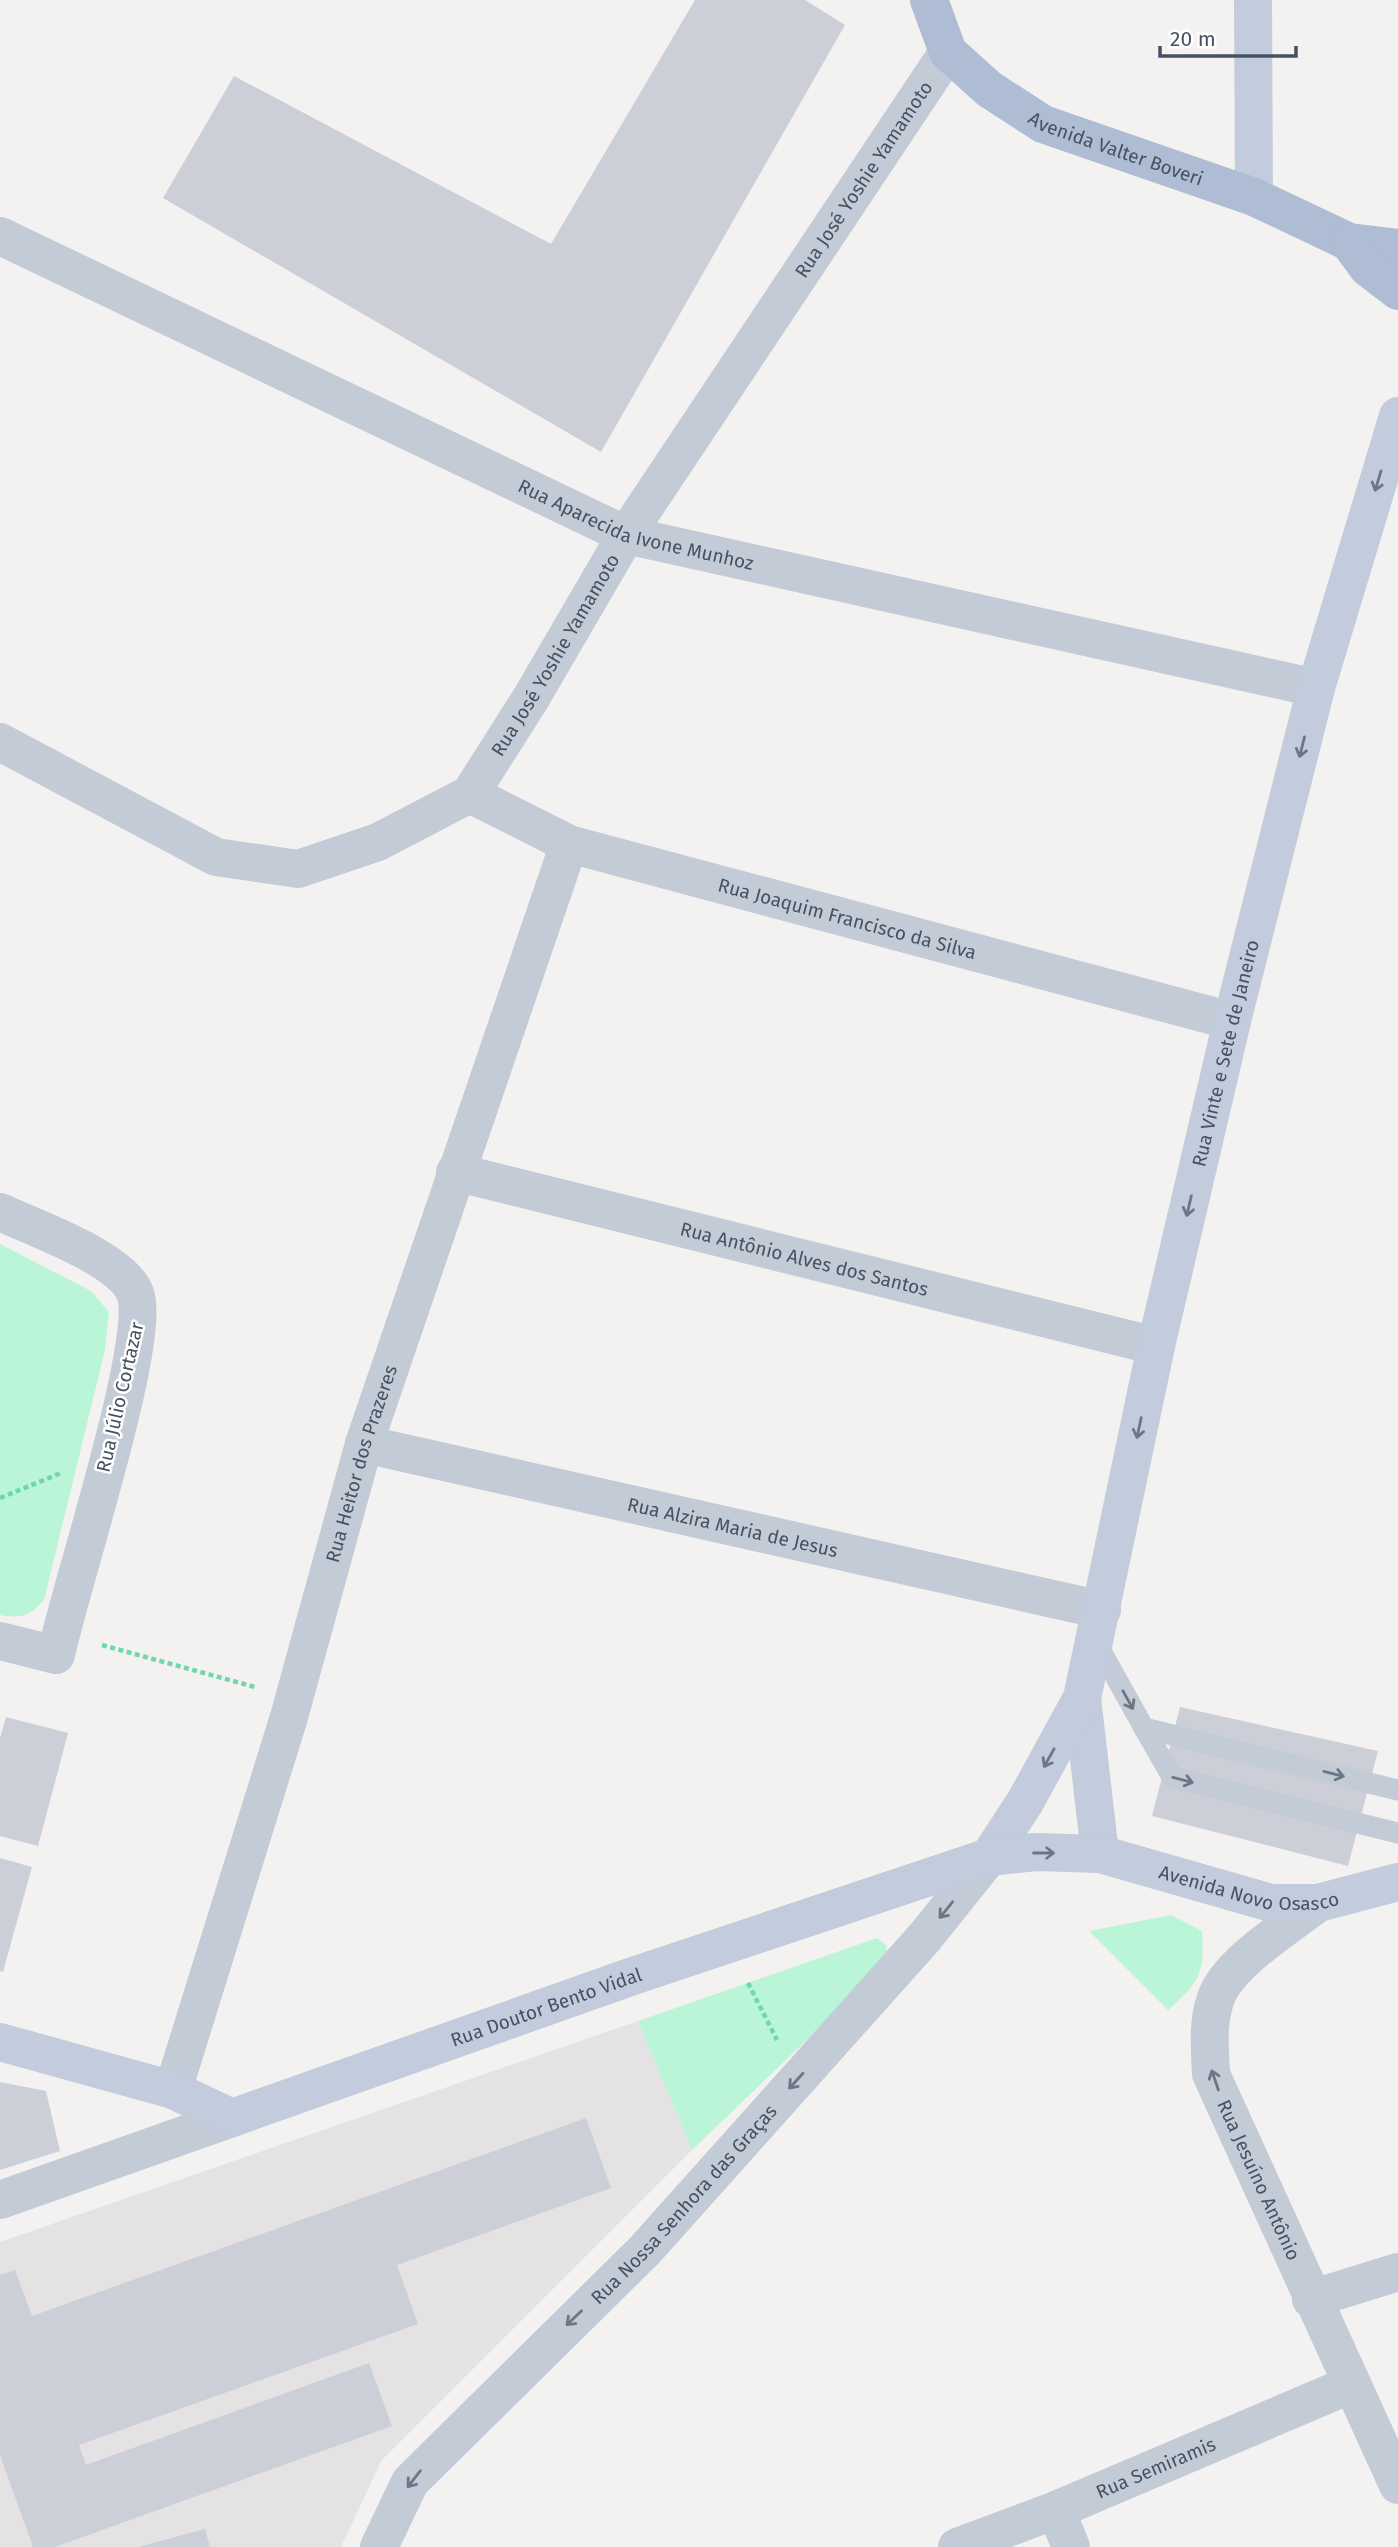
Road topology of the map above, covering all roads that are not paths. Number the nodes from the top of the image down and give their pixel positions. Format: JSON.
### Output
{"nodes":[{"id":1,"x":929,"y":0,"type":"edge"},
{"id":2,"x":1253,"y":0,"type":"edge"},
{"id":3,"x":948,"y":52,"type":"junction"},
{"id":4,"x":1255,"y":197,"type":"junction"},
{"id":5,"x":0,"y":236,"type":"edge"},
{"id":6,"x":1349,"y":242,"type":"junction"},
{"id":7,"x":1398,"y":248,"type":"edge"},
{"id":8,"x":1395,"y":294,"type":"edge"},
{"id":9,"x":1398,"y":416,"type":"edge"},
{"id":10,"x":626,"y":535,"type":"junction"},
{"id":11,"x":1316,"y":688,"type":"junction"},
{"id":12,"x":0,"y":742,"type":"edge"},
{"id":13,"x":470,"y":794,"type":"junction"},
{"id":14,"x":569,"y":844,"type":"junction"},
{"id":15,"x":1232,"y":1021,"type":"junction"},
{"id":16,"x":455,"y":1172,"type":"junction"},
{"id":17,"x":0,"y":1212,"type":"edge"},
{"id":18,"x":1156,"y":1346,"type":"junction"},
{"id":19,"x":364,"y":1444,"type":"junction"},
{"id":20,"x":1098,"y":1625,"type":"junction"},
{"id":21,"x":0,"y":1641,"type":"edge"},
{"id":22,"x":1082,"y":1698,"type":"junction"},
{"id":23,"x":1144,"y":1728,"type":"junction"},
{"id":24,"x":1398,"y":1790,"type":"edge"},
{"id":25,"x":1398,"y":1833,"type":"edge"},
{"id":26,"x":1100,"y":1854,"type":"junction"},
{"id":27,"x":989,"y":1857,"type":"junction"},
{"id":28,"x":1398,"y":1882,"type":"edge"},
{"id":29,"x":1318,"y":1903,"type":"junction"},
{"id":30,"x":0,"y":2042,"type":"edge"},
{"id":31,"x":173,"y":2090,"type":"junction"},
{"id":32,"x":232,"y":2118,"type":"junction"},
{"id":33,"x":0,"y":2200,"type":"edge"},
{"id":34,"x":1398,"y":2272,"type":"edge"},
{"id":35,"x":1311,"y":2299,"type":"junction"},
{"id":36,"x":1352,"y":2384,"type":"junction"},
{"id":37,"x":1398,"y":2485,"type":"edge"},
{"id":38,"x":1056,"y":2510,"type":"junction"},
{"id":39,"x":379,"y":2547,"type":"edge"},
{"id":40,"x":957,"y":2547,"type":"edge"},
{"id":41,"x":1071,"y":2547,"type":"edge"}],
"edges":[{"from":1,"to":3,"type":"main road","name":"Avenida Valter Boveri"},
{"from":2,"to":4,"type":"main road"},
{"from":3,"to":4,"type":"main road","name":"Avenida Valter Boveri"},
{"from":3,"to":10,"type":"street","name":"Rua José Yoshie Yamamoto"},
{"from":4,"to":6,"type":"main road","name":"Avenida Valter Boveri"},
{"from":5,"to":10,"type":"street","name":"Rua Aparecida Ivone Munhoz"},
{"from":6,"to":7,"type":"main road","name":"Avenida Valter Boveri"},
{"from":6,"to":8,"type":"main road","name":"Avenida Valter Boveri"},
{"from":9,"to":11,"type":"main road","name":"Rua Vinte e Sete de Janeiro","one_way":true},
{"from":10,"to":11,"type":"street","name":"Rua Aparecida Ivone Munhoz"},
{"from":10,"to":13,"type":"street","name":"Rua José Yoshie Yamamoto"},
{"from":11,"to":15,"type":"main road","name":"Rua Vinte e Sete de Janeiro","one_way":true},
{"from":12,"to":13,"type":"street"},
{"from":13,"to":14,"type":"street","name":"Rua Joaquim Francisco da Silva"},
{"from":14,"to":15,"type":"street","name":"Rua Joaquim Francisco da Silva"},
{"from":14,"to":16,"type":"street","name":"Rua Heitor dos Prazeres"},
{"from":15,"to":18,"type":"main road","name":"Rua Vinte e Sete de Janeiro","one_way":true},
{"from":16,"to":18,"type":"street","name":"Rua Antônio Alves dos Santos"},
{"from":16,"to":19,"type":"street","name":"Rua Heitor dos Prazeres"},
{"from":17,"to":21,"type":"street","name":"Rua Júlio Cortazar"},
{"from":18,"to":20,"type":"main road","name":"Rua Vinte e Sete de Janeiro","one_way":true},
{"from":19,"to":20,"type":"street","name":"Rua Alzira Maria de Jesus"},
{"from":19,"to":31,"type":"street","name":"Rua Heitor dos Prazeres"},
{"from":20,"to":22,"type":"main road","name":"Rua Vinte e Sete de Janeiro"},
{"from":20,"to":23,"type":"lane","one_way":true},
{"from":22,"to":26,"type":"main road","name":"Rua Vinte e Sete de Janeiro"},
{"from":22,"to":27,"type":"main road","name":"Rua Vinte e Sete de Janeiro","one_way":true},
{"from":23,"to":24,"type":"lane","one_way":true},
{"from":23,"to":25,"type":"lane","one_way":true},
{"from":27,"to":26,"type":"main road","name":"Rua Doutor Bento Vidal","one_way":true},
{"from":26,"to":29,"type":"main road","name":"Avenida Novo Osasco"},
{"from":27,"to":32,"type":"main road","name":"Rua Doutor Bento Vidal"},
{"from":27,"to":39,"type":"street","name":"Rua Nossa Senhora das Graças","one_way":true},
{"from":28,"to":29,"type":"main road","name":"Avenida Novo Osasco"},
{"from":35,"to":29,"type":"street","name":"Rua Jesuíno Antônio","one_way":true},
{"from":30,"to":31,"type":"main road"},
{"from":31,"to":32,"type":"main road"},
{"from":32,"to":33,"type":"street","name":"Rua Doutor Bento Vidal"},
{"from":34,"to":35,"type":"street"},
{"from":35,"to":36,"type":"street","name":"Rua Jesuíno Antônio"},
{"from":36,"to":37,"type":"street","name":"Rua Jesuíno Antônio"},
{"from":36,"to":38,"type":"street","name":"Rua Semiramis"},
{"from":38,"to":40,"type":"street","name":"Rua Semiramis"},
{"from":38,"to":41,"type":"street"}]}
